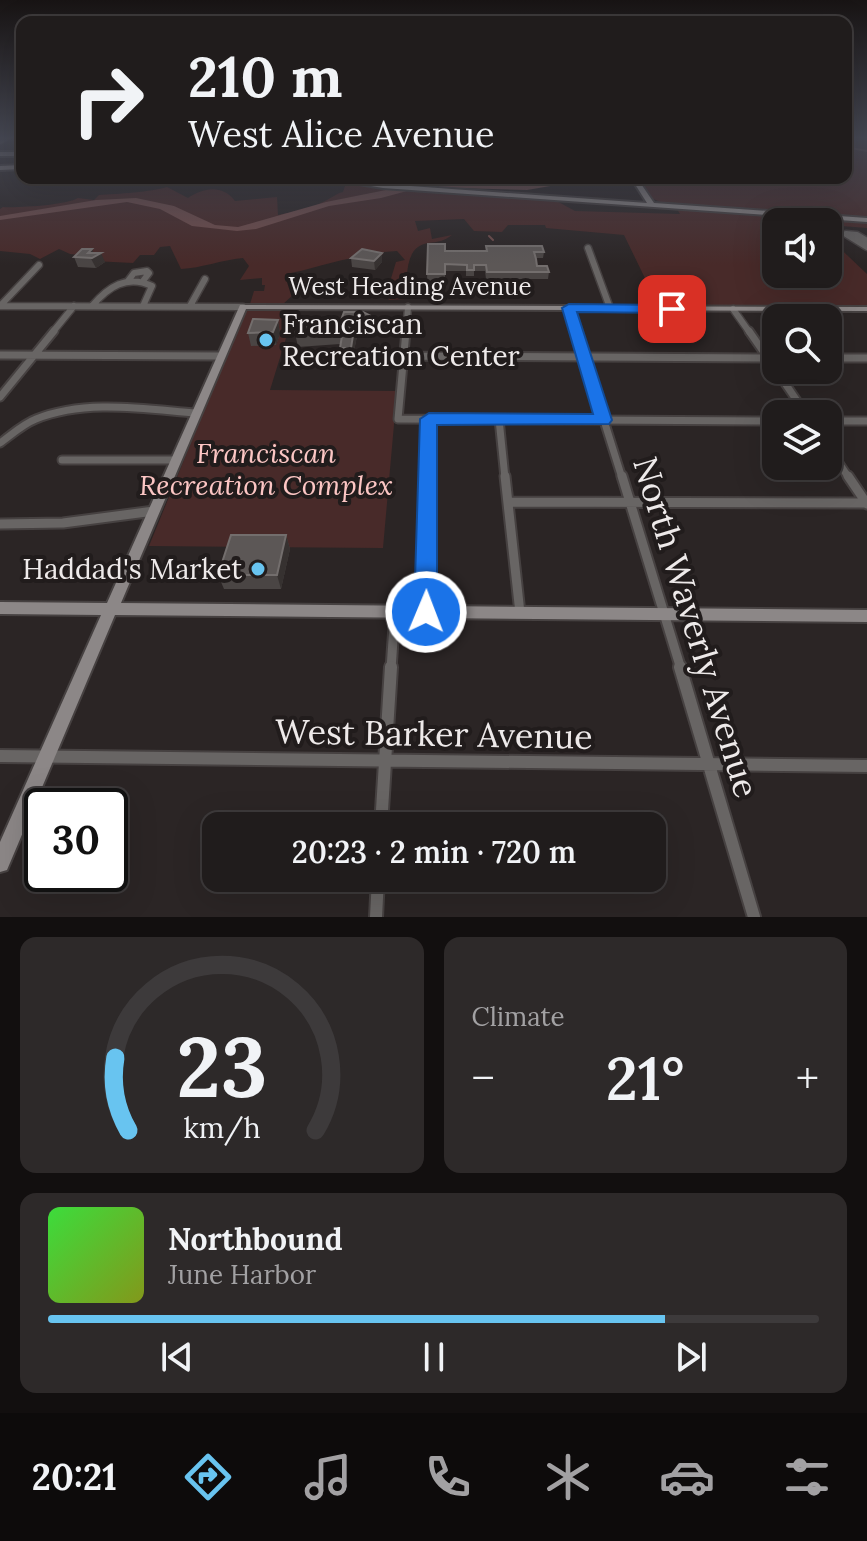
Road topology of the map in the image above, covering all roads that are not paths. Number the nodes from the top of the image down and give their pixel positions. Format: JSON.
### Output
{"nodes":[{"id":1,"x":391,"y":184,"type":"edge"},
{"id":2,"x":637,"y":184,"type":"edge"},
{"id":3,"x":645,"y":195,"type":"junction"},
{"id":4,"x":610,"y":201,"type":"junction"},
{"id":5,"x":651,"y":204,"type":"junction"},
{"id":6,"x":732,"y":209,"type":"junction"},
{"id":7,"x":867,"y":220,"type":"edge"},
{"id":8,"x":588,"y":248,"type":"dead end"},
{"id":9,"x":39,"y":265,"type":"dead end"},
{"id":10,"x":205,"y":279,"type":"dead end"},
{"id":11,"x":128,"y":281,"type":"junction"},
{"id":12,"x":143,"y":281,"type":"junction"},
{"id":13,"x":0,"y":306,"type":"edge"},
{"id":14,"x":74,"y":306,"type":"junction"},
{"id":15,"x":92,"y":306,"type":"junction"},
{"id":16,"x":143,"y":306,"type":"junction"},
{"id":17,"x":190,"y":306,"type":"junction"},
{"id":18,"x":243,"y":307,"type":"junction"},
{"id":19,"x":408,"y":307,"type":"junction"},
{"id":20,"x":569,"y":308,"type":"junction"},
{"id":21,"x":610,"y":308,"type":"junction"},
{"id":22,"x":733,"y":309,"type":"junction"},
{"id":23,"x":867,"y":309,"type":"edge"},
{"id":24,"x":762,"y":345,"type":"edge"},
{"id":25,"x":0,"y":355,"type":"edge"},
{"id":26,"x":33,"y":356,"type":"junction"},
{"id":27,"x":220,"y":356,"type":"junction"},
{"id":28,"x":404,"y":356,"type":"junction"},
{"id":29,"x":583,"y":357,"type":"junction"},
{"id":30,"x":762,"y":358,"type":"edge"},
{"id":31,"x":842,"y":358,"type":"edge"},
{"id":32,"x":867,"y":358,"type":"edge"},
{"id":33,"x":0,"y":397,"type":"edge"},
{"id":34,"x":196,"y":413,"type":"junction"},
{"id":35,"x":429,"y":419,"type":"junction"},
{"id":36,"x":499,"y":419,"type":"junction"},
{"id":37,"x":603,"y":420,"type":"junction"},
{"id":38,"x":762,"y":421,"type":"edge"},
{"id":39,"x":842,"y":421,"type":"edge"},
{"id":40,"x":867,"y":421,"type":"edge"},
{"id":41,"x":0,"y":443,"type":"edge"},
{"id":42,"x":62,"y":460,"type":"dead end"},
{"id":43,"x":176,"y":460,"type":"junction"},
{"id":44,"x":842,"y":467,"type":"edge"},
{"id":45,"x":508,"y":502,"type":"junction"},
{"id":46,"x":629,"y":503,"type":"junction"},
{"id":47,"x":867,"y":504,"type":"edge"},
{"id":48,"x":154,"y":511,"type":"junction"},
{"id":49,"x":0,"y":524,"type":"edge"},
{"id":50,"x":0,"y":608,"type":"edge"},
{"id":51,"x":111,"y":608,"type":"junction"},
{"id":52,"x":395,"y":612,"type":"junction"},
{"id":53,"x":426,"y":612,"type":"junction"},
{"id":54,"x":520,"y":613,"type":"junction"},
{"id":55,"x":665,"y":614,"type":"junction"},
{"id":56,"x":867,"y":616,"type":"edge"},
{"id":57,"x":0,"y":756,"type":"edge"},
{"id":58,"x":47,"y":758,"type":"junction"},
{"id":59,"x":384,"y":761,"type":"junction"},
{"id":60,"x":709,"y":764,"type":"junction"},
{"id":61,"x":867,"y":766,"type":"edge"},
{"id":62,"x":382,"y":812,"type":"edge"},
{"id":63,"x":0,"y":863,"type":"edge"},
{"id":64,"x":377,"y":892,"type":"edge"},
{"id":65,"x":376,"y":917,"type":"edge"},
{"id":66,"x":754,"y":917,"type":"edge"}],
"edges":[{"from":1,"to":4,"type":"street"},
{"from":2,"to":3,"type":"street"},
{"from":3,"to":4,"type":"street"},
{"from":3,"to":5,"type":"street"},
{"from":3,"to":6,"type":"street"},
{"from":4,"to":5,"type":"street"},
{"from":5,"to":6,"type":"street"},
{"from":6,"to":7,"type":"street"},
{"from":8,"to":21,"type":"street"},
{"from":9,"to":13,"type":"street"},
{"from":10,"to":17,"type":"street"},
{"from":11,"to":12,"type":"street"},
{"from":11,"to":12,"type":"street"},
{"from":11,"to":15,"type":"street"},
{"from":12,"to":16,"type":"street"},
{"from":13,"to":14,"type":"street","name":"West Heading Avenue"},
{"from":14,"to":15,"type":"street","name":"West Heading Avenue"},
{"from":14,"to":26,"type":"street"},
{"from":15,"to":16,"type":"street","name":"West Heading Avenue"},
{"from":16,"to":17,"type":"street","name":"West Heading Avenue"},
{"from":17,"to":18,"type":"street","name":"West Heading Avenue"},
{"from":18,"to":19,"type":"street","name":"West Heading Avenue"},
{"from":18,"to":27,"type":"street"},
{"from":19,"to":20,"type":"street","name":"West Heading Avenue"},
{"from":19,"to":28,"type":"street"},
{"from":20,"to":21,"type":"street","name":"West Heading Avenue"},
{"from":20,"to":29,"type":"street","name":"North Waverly Avenue"},
{"from":21,"to":22,"type":"street","name":"West Heading Avenue"},
{"from":22,"to":23,"type":"street","name":"West Heading Avenue"},
{"from":22,"to":24,"type":"street"},
{"from":25,"to":26,"type":"street"},
{"from":26,"to":27,"type":"street"},
{"from":26,"to":33,"type":"street"},
{"from":27,"to":34,"type":"street"},
{"from":28,"to":29,"type":"street"},
{"from":28,"to":35,"type":"street"},
{"from":29,"to":30,"type":"street"},
{"from":29,"to":37,"type":"street","name":"North Waverly Avenue"},
{"from":31,"to":32,"type":"street"},
{"from":34,"to":41,"type":"street"},
{"from":34,"to":43,"type":"street"},
{"from":35,"to":36,"type":"street"},
{"from":35,"to":53,"type":"street"},
{"from":36,"to":37,"type":"street"},
{"from":36,"to":45,"type":"street"},
{"from":37,"to":38,"type":"street"},
{"from":37,"to":46,"type":"street","name":"North Waverly Avenue"},
{"from":39,"to":40,"type":"street"},
{"from":42,"to":43,"type":"street"},
{"from":43,"to":48,"type":"street"},
{"from":44,"to":47,"type":"street"},
{"from":45,"to":46,"type":"street"},
{"from":45,"to":54,"type":"street"},
{"from":46,"to":47,"type":"street"},
{"from":46,"to":55,"type":"street","name":"North Waverly Avenue"},
{"from":48,"to":49,"type":"street"},
{"from":48,"to":51,"type":"street"},
{"from":50,"to":51,"type":"street"},
{"from":51,"to":52,"type":"street"},
{"from":51,"to":58,"type":"street"},
{"from":52,"to":53,"type":"street"},
{"from":52,"to":59,"type":"street"},
{"from":53,"to":54,"type":"street"},
{"from":54,"to":55,"type":"street"},
{"from":55,"to":56,"type":"street"},
{"from":55,"to":60,"type":"street","name":"North Waverly Avenue"},
{"from":57,"to":58,"type":"street","name":"West Barker Avenue"},
{"from":58,"to":59,"type":"street","name":"West Barker Avenue"},
{"from":58,"to":63,"type":"street"},
{"from":59,"to":60,"type":"street","name":"West Barker Avenue"},
{"from":59,"to":62,"type":"street"},
{"from":60,"to":61,"type":"street","name":"West Barker Avenue"},
{"from":60,"to":66,"type":"street","name":"North Waverly Avenue"},
{"from":64,"to":65,"type":"street"}]}
